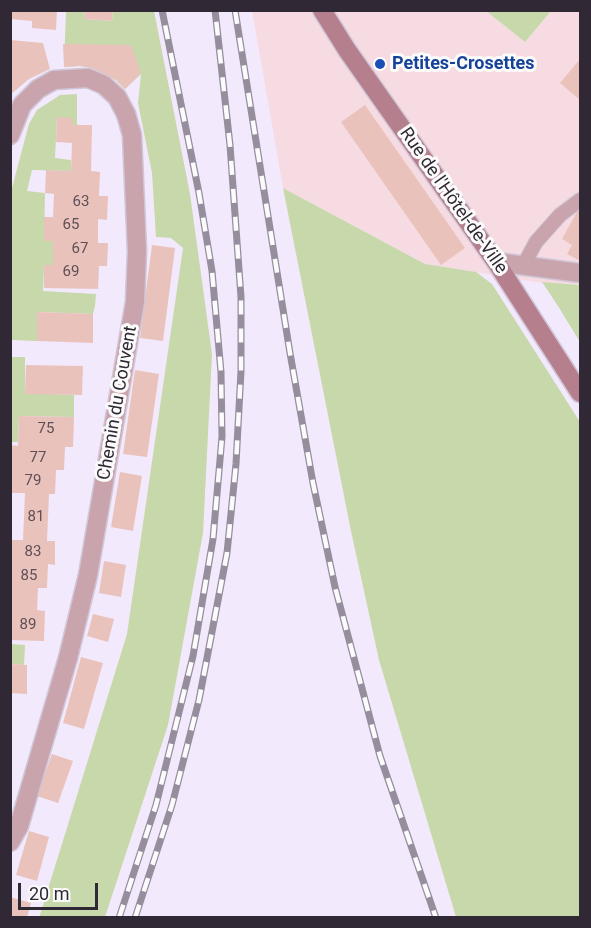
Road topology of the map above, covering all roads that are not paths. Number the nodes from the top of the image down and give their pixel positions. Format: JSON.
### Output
{"nodes":[{"id":1,"x":322,"y":10,"type":"edge"},
{"id":2,"x":10,"y":135,"type":"edge"},
{"id":3,"x":580,"y":200,"type":"edge"},
{"id":4,"x":496,"y":262,"type":"junction"},
{"id":5,"x":523,"y":266,"type":"junction"},
{"id":6,"x":580,"y":273,"type":"edge"},
{"id":7,"x":580,"y":393,"type":"edge"},
{"id":8,"x":10,"y":842,"type":"edge"}],
"edges":[{"from":1,"to":4,"type":"main road","name":"Rue de l'Hôtel-de-Ville"},
{"from":2,"to":8,"type":"street","name":"Chemin du Couvent"},
{"from":3,"to":5,"type":"lane"},
{"from":4,"to":5,"type":"street"},
{"from":4,"to":7,"type":"main road","name":"Rue de l'Hôtel-de-Ville"},
{"from":5,"to":6,"type":"street"}]}
